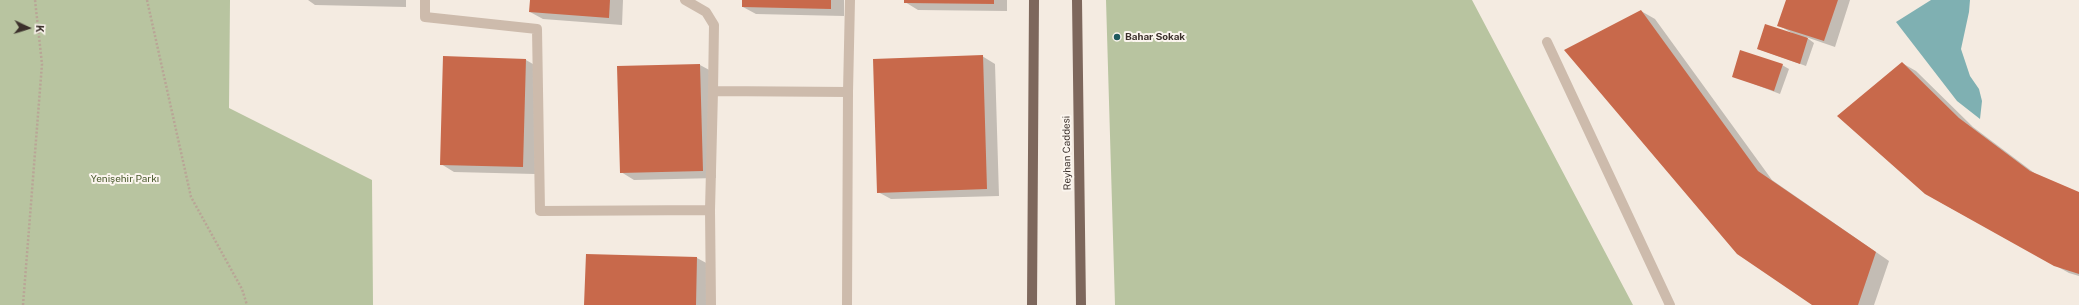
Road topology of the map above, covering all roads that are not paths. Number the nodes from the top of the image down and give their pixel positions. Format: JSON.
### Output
{"nodes":[{"id":1,"x":426,"y":0,"type":"edge"},
{"id":2,"x":685,"y":0,"type":"edge"},
{"id":3,"x":850,"y":0,"type":"edge"},
{"id":4,"x":1034,"y":0,"type":"edge"},
{"id":5,"x":1077,"y":0,"type":"edge"},
{"id":6,"x":1547,"y":42,"type":"dead end"},
{"id":7,"x":713,"y":91,"type":"junction"},
{"id":8,"x":848,"y":92,"type":"junction"},
{"id":9,"x":710,"y":210,"type":"junction"},
{"id":10,"x":711,"y":305,"type":"edge"},
{"id":11,"x":847,"y":305,"type":"edge"},
{"id":12,"x":1032,"y":305,"type":"edge"},
{"id":13,"x":1081,"y":305,"type":"edge"},
{"id":14,"x":1670,"y":305,"type":"edge"}],
"edges":[{"from":1,"to":9,"type":"lane"},
{"from":2,"to":7,"type":"lane"},
{"from":3,"to":8,"type":"lane"},
{"from":4,"to":12,"type":"main road"},
{"from":5,"to":13,"type":"main road","name":"Reyhan Caddesi"},
{"from":6,"to":14,"type":"lane"},
{"from":7,"to":8,"type":"lane"},
{"from":7,"to":9,"type":"lane"},
{"from":8,"to":11,"type":"lane"},
{"from":9,"to":10,"type":"lane"}]}
